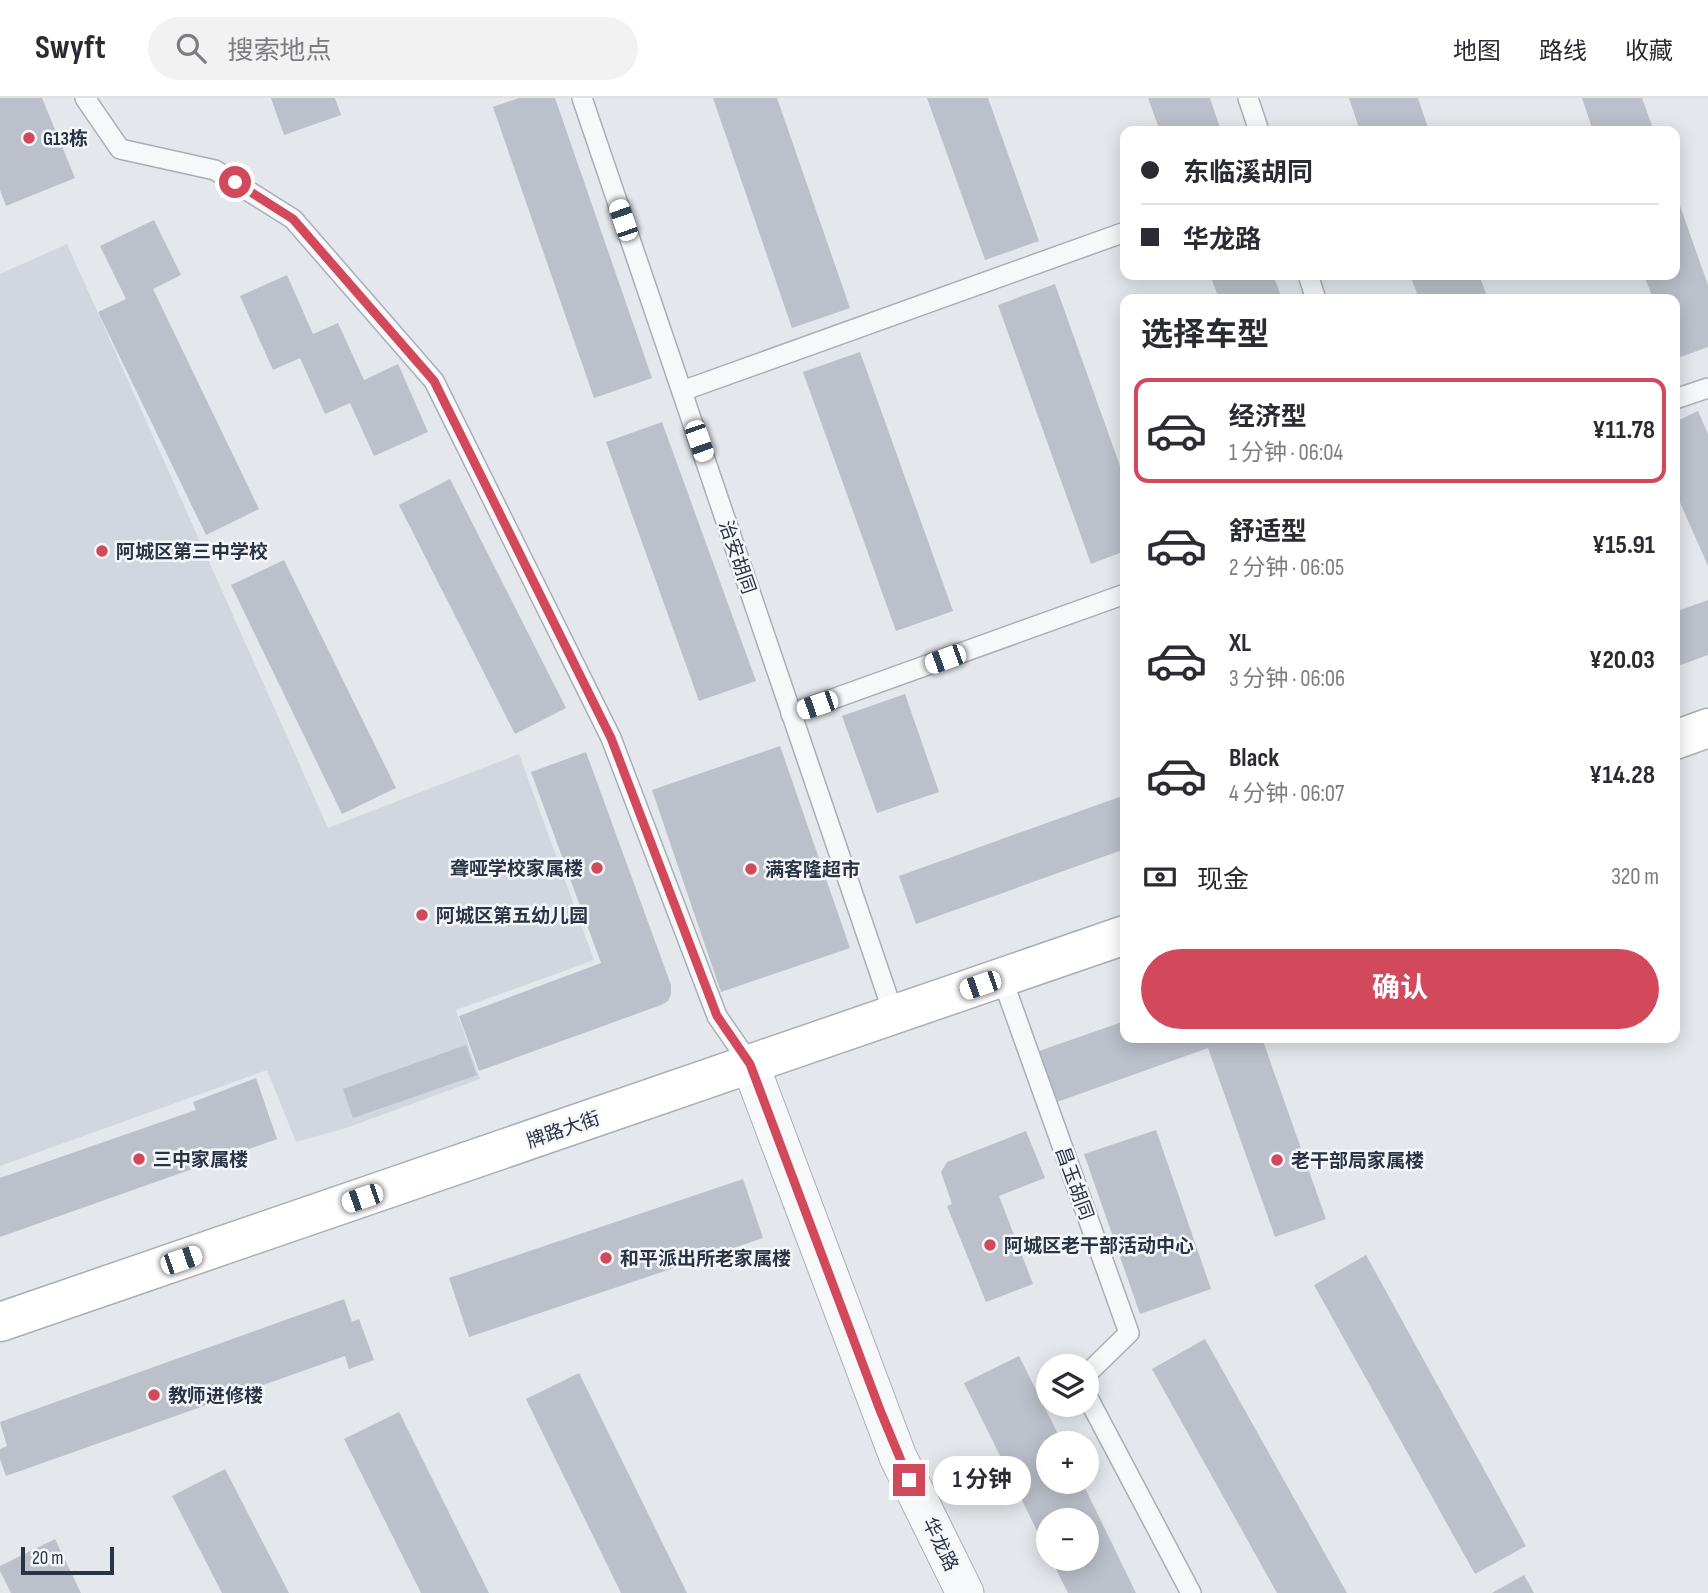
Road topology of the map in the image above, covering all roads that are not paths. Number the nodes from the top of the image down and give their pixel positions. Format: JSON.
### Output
{"nodes":[{"id":1,"x":85,"y":98,"type":"edge"},
{"id":2,"x":582,"y":98,"type":"edge"},
{"id":3,"x":1248,"y":98,"type":"edge"},
{"id":4,"x":1257,"y":126,"type":"edge"},
{"id":5,"x":1120,"y":234,"type":"edge"},
{"id":6,"x":1708,"y":388,"type":"edge"},
{"id":7,"x":682,"y":391,"type":"junction"},
{"id":8,"x":1680,"y":397,"type":"edge"},
{"id":9,"x":1120,"y":596,"type":"edge"},
{"id":10,"x":791,"y":714,"type":"junction"},
{"id":11,"x":1708,"y":728,"type":"edge"},
{"id":12,"x":1680,"y":738,"type":"edge"},
{"id":13,"x":1120,"y":937,"type":"edge"},
{"id":14,"x":1002,"y":978,"type":"junction"},
{"id":15,"x":894,"y":1015,"type":"junction"},
{"id":16,"x":750,"y":1064,"type":"junction"},
{"id":17,"x":0,"y":1322,"type":"edge"},
{"id":18,"x":1099,"y":1362,"type":"edge"},
{"id":19,"x":1098,"y":1417,"type":"edge"},
{"id":20,"x":965,"y":1593,"type":"edge"},
{"id":21,"x":1191,"y":1593,"type":"edge"}],
"edges":[{"from":1,"to":16,"type":"lane"},
{"from":2,"to":7,"type":"lane","name":"治安胡同"},
{"from":3,"to":4,"type":"lane"},
{"from":5,"to":7,"type":"lane"},
{"from":6,"to":8,"type":"lane"},
{"from":7,"to":10,"type":"lane","name":"治安胡同"},
{"from":9,"to":10,"type":"lane"},
{"from":10,"to":15,"type":"lane","name":"治安胡同"},
{"from":11,"to":12,"type":"street"},
{"from":13,"to":14,"type":"street","name":"牌路大街"},
{"from":14,"to":15,"type":"street","name":"牌路大街"},
{"from":14,"to":18,"type":"lane","name":"昌玉胡同"},
{"from":15,"to":16,"type":"street","name":"牌路大街"},
{"from":16,"to":17,"type":"street","name":"牌路大街"},
{"from":16,"to":20,"type":"street","name":"华龙路"},
{"from":19,"to":21,"type":"lane"}]}
